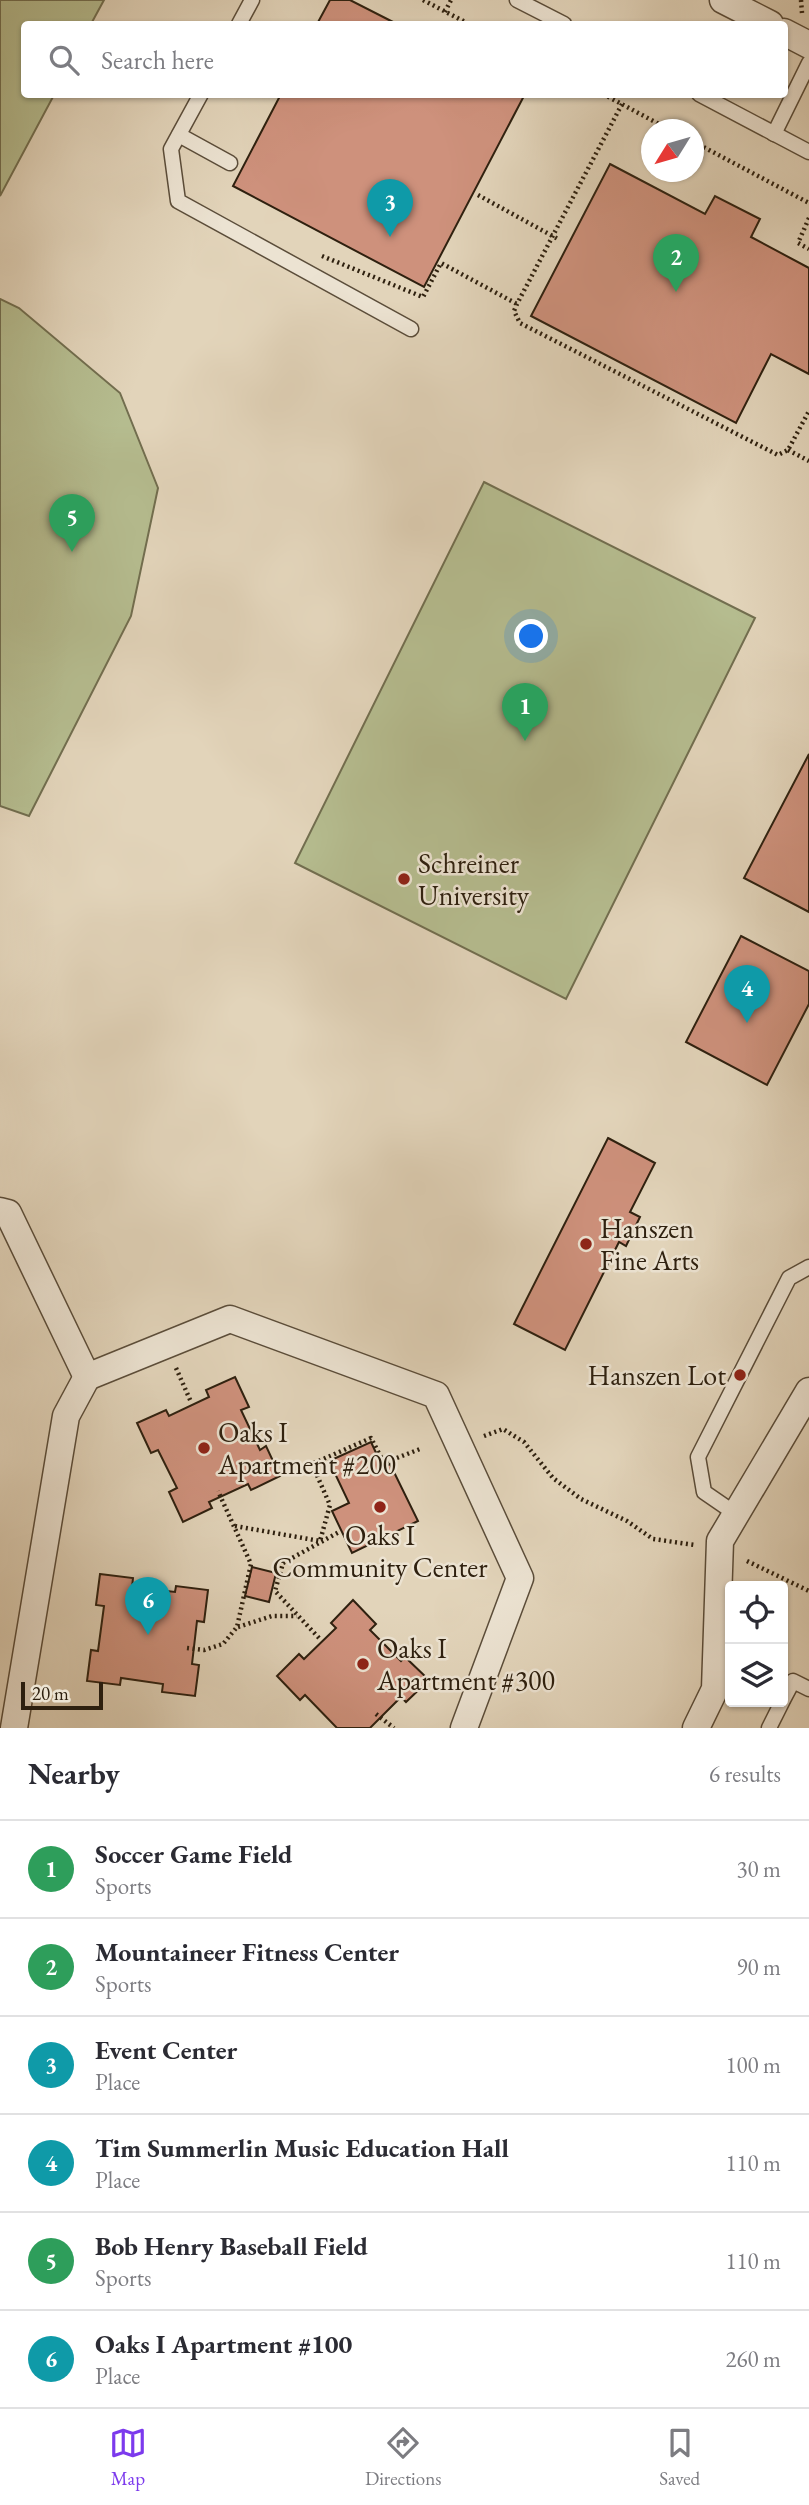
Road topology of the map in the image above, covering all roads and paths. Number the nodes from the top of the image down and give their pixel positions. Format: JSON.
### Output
{"nodes":[{"id":1,"x":252,"y":0,"type":"edge"},
{"id":2,"x":423,"y":0,"type":"edge"},
{"id":3,"x":451,"y":0,"type":"edge"},
{"id":4,"x":517,"y":0,"type":"edge"},
{"id":5,"x":723,"y":0,"type":"edge"},
{"id":6,"x":800,"y":0,"type":"edge"},
{"id":7,"x":445,"y":12,"type":"junction"},
{"id":8,"x":241,"y":21,"type":"edge"},
{"id":9,"x":464,"y":21,"type":"edge"},
{"id":10,"x":558,"y":21,"type":"edge"},
{"id":11,"x":764,"y":21,"type":"edge"},
{"id":12,"x":793,"y":23,"type":"edge"},
{"id":13,"x":809,"y":45,"type":"edge"},
{"id":14,"x":809,"y":63,"type":"edge"},
{"id":15,"x":199,"y":98,"type":"edge"},
{"id":16,"x":611,"y":98,"type":"edge"},
{"id":17,"x":706,"y":98,"type":"edge"},
{"id":18,"x":622,"y":104,"type":"junction"},
{"id":19,"x":650,"y":119,"type":"edge"},
{"id":20,"x":774,"y":134,"type":"junction"},
{"id":21,"x":179,"y":135,"type":"junction"},
{"id":22,"x":704,"y":147,"type":"edge"},
{"id":23,"x":809,"y":152,"type":"edge"},
{"id":24,"x":230,"y":163,"type":"dead end"},
{"id":25,"x":478,"y":195,"type":"dead end"},
{"id":26,"x":809,"y":203,"type":"edge"},
{"id":27,"x":809,"y":218,"type":"edge"},
{"id":28,"x":556,"y":237,"type":"junction"},
{"id":29,"x":809,"y":249,"type":"edge"},
{"id":30,"x":305,"y":271,"type":"junction"},
{"id":31,"x":517,"y":304,"type":"junction"},
{"id":32,"x":411,"y":329,"type":"dead end"},
{"id":33,"x":809,"y":411,"type":"edge"},
{"id":34,"x":788,"y":450,"type":"junction"},
{"id":35,"x":809,"y":461,"type":"edge"},
{"id":36,"x":0,"y":1211,"type":"edge"},
{"id":37,"x":809,"y":1267,"type":"edge"},
{"id":38,"x":166,"y":1345,"type":"junction"},
{"id":39,"x":87,"y":1377,"type":"junction"},
{"id":40,"x":809,"y":1391,"type":"edge"},
{"id":41,"x":191,"y":1402,"type":"dead end"},
{"id":42,"x":480,"y":1438,"type":"dead end"},
{"id":43,"x":420,"y":1449,"type":"dead end"},
{"id":44,"x":218,"y":1491,"type":"dead end"},
{"id":45,"x":736,"y":1514,"type":"junction"},
{"id":46,"x":234,"y":1526,"type":"junction"},
{"id":47,"x":339,"y":1532,"type":"dead end"},
{"id":48,"x":320,"y":1541,"type":"junction"},
{"id":49,"x":699,"y":1545,"type":"dead end"},
{"id":50,"x":736,"y":1556,"type":"dead end"},
{"id":51,"x":809,"y":1591,"type":"edge"},
{"id":52,"x":298,"y":1616,"type":"junction"},
{"id":53,"x":237,"y":1627,"type":"junction"},
{"id":54,"x":319,"y":1638,"type":"dead end"},
{"id":55,"x":187,"y":1648,"type":"dead end"},
{"id":56,"x":809,"y":1689,"type":"edge"},
{"id":57,"x":788,"y":1690,"type":"edge"},
{"id":58,"x":779,"y":1707,"type":"edge"},
{"id":59,"x":376,"y":1714,"type":"dead end"},
{"id":60,"x":702,"y":1726,"type":"edge"},
{"id":61,"x":14,"y":1728,"type":"edge"},
{"id":62,"x":394,"y":1728,"type":"edge"},
{"id":63,"x":464,"y":1728,"type":"edge"},
{"id":64,"x":769,"y":1728,"type":"edge"}],
"edges":[{"from":1,"to":8,"type":"lane"},
{"from":2,"to":7,"type":"path"},
{"from":3,"to":7,"type":"path"},
{"from":4,"to":10,"type":"lane"},
{"from":5,"to":11,"type":"street"},
{"from":6,"to":12,"type":"path"},
{"from":7,"to":9,"type":"path"},
{"from":12,"to":13,"type":"street"},
{"from":14,"to":20,"type":"lane"},
{"from":15,"to":21,"type":"lane"},
{"from":16,"to":18,"type":"path"},
{"from":17,"to":20,"type":"lane"},
{"from":18,"to":19,"type":"path"},
{"from":18,"to":28,"type":"path"},
{"from":20,"to":23,"type":"lane"},
{"from":21,"to":24,"type":"lane"},
{"from":21,"to":30,"type":"lane"},
{"from":22,"to":26,"type":"path"},
{"from":25,"to":28,"type":"path"},
{"from":27,"to":29,"type":"path"},
{"from":28,"to":31,"type":"path"},
{"from":30,"to":31,"type":"path"},
{"from":30,"to":32,"type":"lane"},
{"from":31,"to":34,"type":"path"},
{"from":33,"to":34,"type":"path"},
{"from":34,"to":35,"type":"path"},
{"from":36,"to":39,"type":"street"},
{"from":37,"to":45,"type":"lane"},
{"from":38,"to":39,"type":"street"},
{"from":38,"to":41,"type":"path"},
{"from":38,"to":63,"type":"street"},
{"from":39,"to":61,"type":"street"},
{"from":40,"to":45,"type":"street"},
{"from":42,"to":49,"type":"path"},
{"from":43,"to":48,"type":"path"},
{"from":44,"to":46,"type":"path"},
{"from":45,"to":60,"type":"street"},
{"from":46,"to":48,"type":"path"},
{"from":46,"to":53,"type":"path"},
{"from":47,"to":48,"type":"path"},
{"from":48,"to":52,"type":"path"},
{"from":50,"to":51,"type":"path"},
{"from":52,"to":53,"type":"path"},
{"from":52,"to":54,"type":"path"},
{"from":53,"to":55,"type":"path"},
{"from":56,"to":57,"type":"lane"},
{"from":58,"to":64,"type":"lane"},
{"from":59,"to":62,"type":"path"}]}
